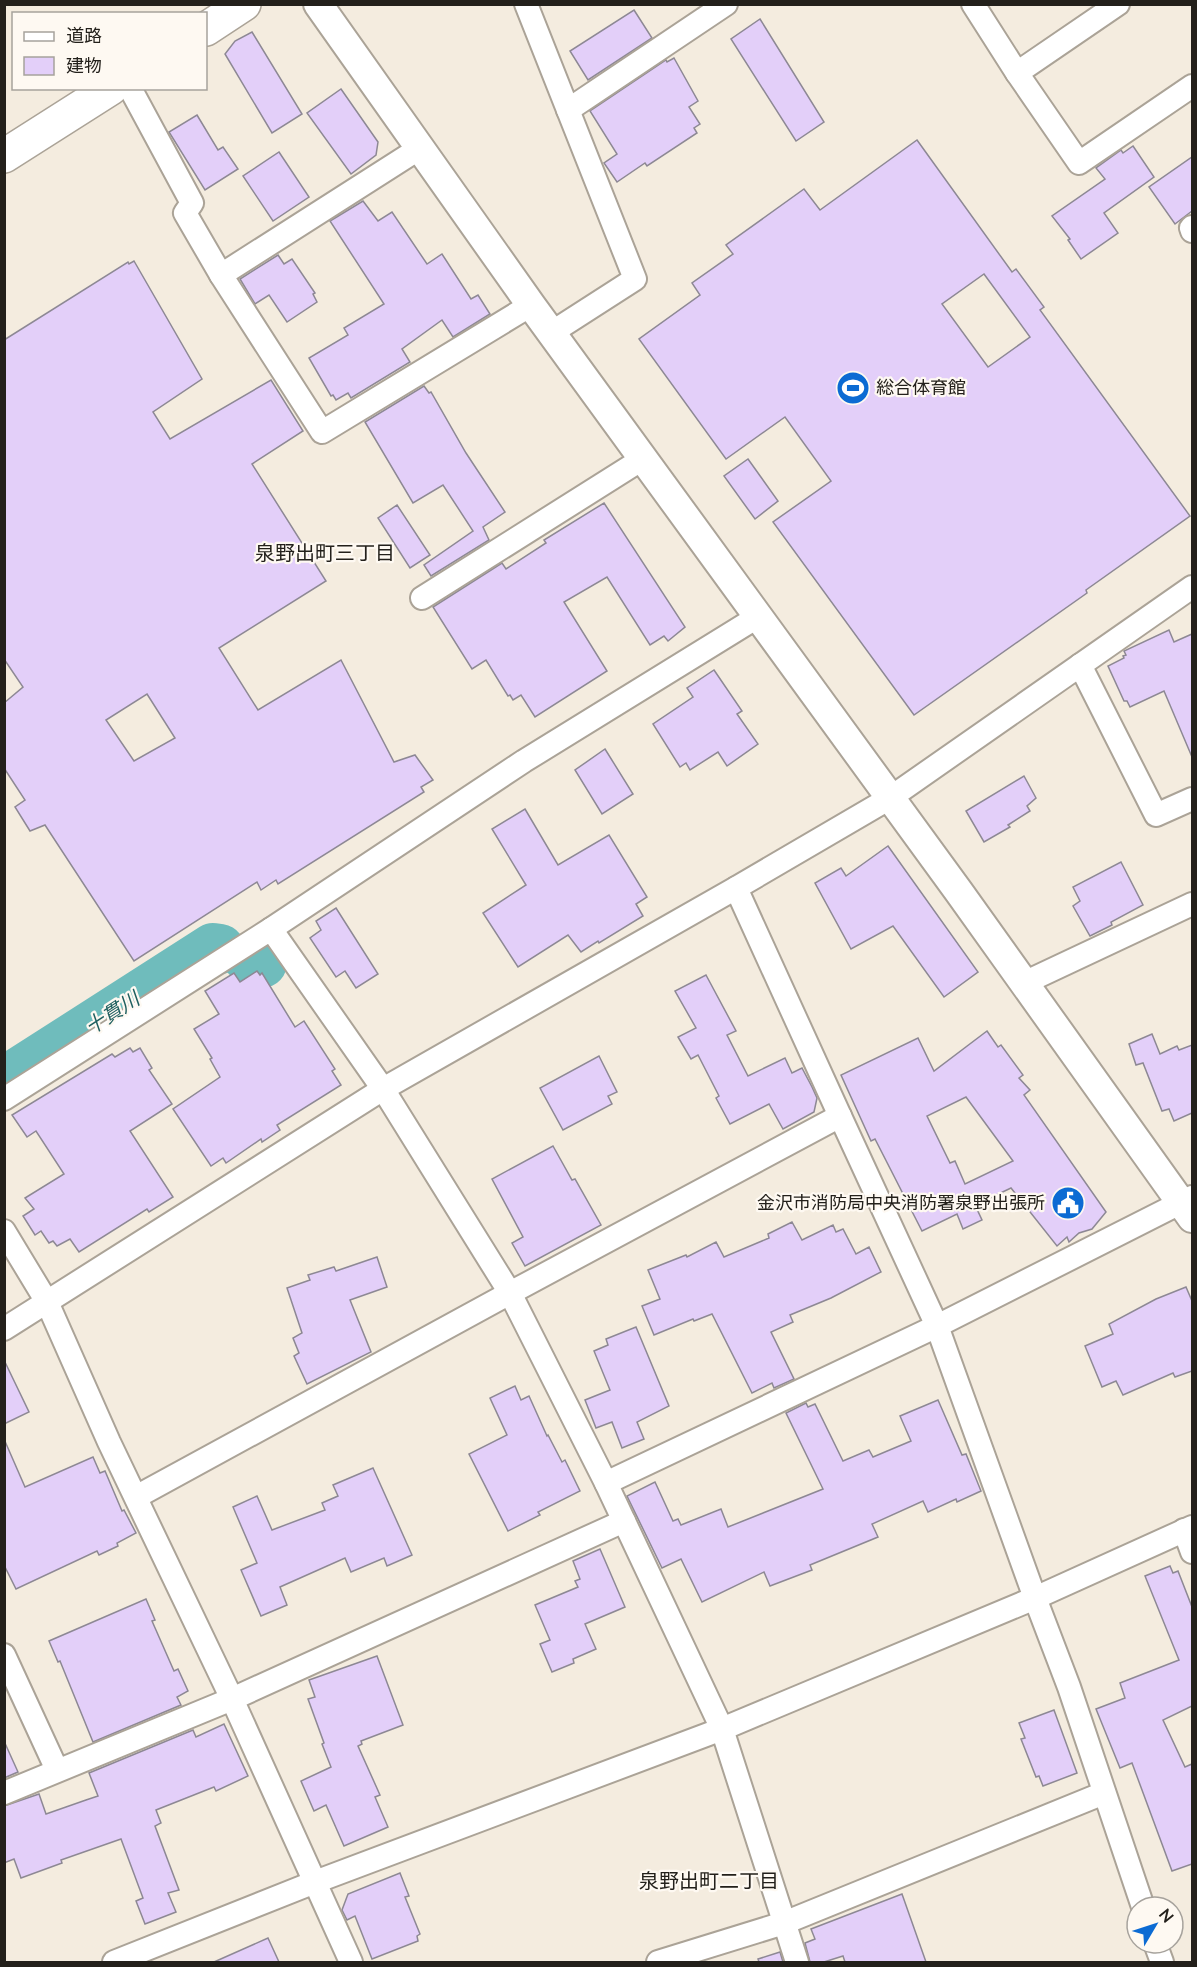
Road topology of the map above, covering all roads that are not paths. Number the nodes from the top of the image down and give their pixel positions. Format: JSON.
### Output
{"nodes":[{"id":1,"x":244,"y":4,"type":"edge"},
{"id":2,"x":318,"y":4,"type":"edge"},
{"id":3,"x":526,"y":4,"type":"edge"},
{"id":4,"x":726,"y":4,"type":"edge"},
{"id":5,"x":973,"y":4,"type":"edge"},
{"id":6,"x":1118,"y":4,"type":"edge"},
{"id":7,"x":207,"y":28,"type":"edge"},
{"id":8,"x":1017,"y":73,"type":"junction"},
{"id":9,"x":1192,"y":86,"type":"edge"},
{"id":10,"x":108,"y":90,"type":"edge"},
{"id":11,"x":131,"y":90,"type":"edge"},
{"id":12,"x":568,"y":110,"type":"junction"},
{"id":13,"x":420,"y":148,"type":"junction"},
{"id":14,"x":4,"y":156,"type":"edge"},
{"id":15,"x":221,"y":275,"type":"junction"},
{"id":16,"x":531,"y":305,"type":"junction"},
{"id":17,"x":551,"y":333,"type":"junction"},
{"id":18,"x":644,"y":458,"type":"junction"},
{"id":19,"x":1192,"y":586,"type":"edge"},
{"id":20,"x":422,"y":598,"type":"dead end"},
{"id":21,"x":759,"y":616,"type":"junction"},
{"id":22,"x":1080,"y":665,"type":"junction"},
{"id":23,"x":890,"y":798,"type":"junction"},
{"id":24,"x":1192,"y":799,"type":"edge"},
{"id":25,"x":736,"y":888,"type":"junction"},
{"id":26,"x":1192,"y":904,"type":"edge"},
{"id":27,"x":271,"y":929,"type":"junction"},
{"id":28,"x":1024,"y":982,"type":"junction"},
{"id":29,"x":383,"y":1089,"type":"junction"},
{"id":30,"x":4,"y":1099,"type":"edge"},
{"id":31,"x":840,"y":1116,"type":"junction"},
{"id":32,"x":1189,"y":1206,"type":"edge"},
{"id":33,"x":4,"y":1231,"type":"edge"},
{"id":34,"x":510,"y":1293,"type":"junction"},
{"id":35,"x":47,"y":1302,"type":"junction"},
{"id":36,"x":937,"y":1326,"type":"junction"},
{"id":37,"x":4,"y":1329,"type":"edge"},
{"id":38,"x":606,"y":1483,"type":"junction"},
{"id":39,"x":136,"y":1497,"type":"junction"},
{"id":40,"x":624,"y":1521,"type":"junction"},
{"id":41,"x":1188,"y":1528,"type":"edge"},
{"id":42,"x":1192,"y":1552,"type":"edge"},
{"id":43,"x":1035,"y":1598,"type":"junction"},
{"id":44,"x":4,"y":1656,"type":"edge"},
{"id":45,"x":232,"y":1699,"type":"junction"},
{"id":46,"x":722,"y":1729,"type":"junction"},
{"id":47,"x":57,"y":1770,"type":"junction"},
{"id":48,"x":4,"y":1793,"type":"edge"},
{"id":49,"x":1104,"y":1793,"type":"junction"},
{"id":50,"x":315,"y":1882,"type":"junction"},
{"id":51,"x":1139,"y":1895,"type":"edge"},
{"id":52,"x":784,"y":1923,"type":"junction"},
{"id":53,"x":145,"y":1957,"type":"edge"},
{"id":54,"x":114,"y":1962,"type":"edge"},
{"id":55,"x":351,"y":1962,"type":"edge"},
{"id":56,"x":657,"y":1962,"type":"edge"},
{"id":57,"x":797,"y":1962,"type":"edge"}],
"edges":[{"from":1,"to":7,"type":"main road"},
{"from":2,"to":13,"type":"street"},
{"from":3,"to":12,"type":"street"},
{"from":4,"to":12,"type":"street"},
{"from":5,"to":8,"type":"street"},
{"from":6,"to":8,"type":"street"},
{"from":8,"to":9,"type":"street"},
{"from":10,"to":14,"type":"main road"},
{"from":11,"to":15,"type":"street"},
{"from":12,"to":17,"type":"street"},
{"from":13,"to":15,"type":"street"},
{"from":13,"to":16,"type":"street"},
{"from":15,"to":16,"type":"street"},
{"from":16,"to":17,"type":"street"},
{"from":17,"to":18,"type":"street"},
{"from":18,"to":20,"type":"street"},
{"from":18,"to":21,"type":"street"},
{"from":19,"to":22,"type":"street"},
{"from":21,"to":23,"type":"street"},
{"from":21,"to":27,"type":"street"},
{"from":22,"to":23,"type":"street"},
{"from":22,"to":24,"type":"street"},
{"from":23,"to":25,"type":"street"},
{"from":23,"to":28,"type":"street"},
{"from":25,"to":29,"type":"street"},
{"from":25,"to":31,"type":"street"},
{"from":26,"to":28,"type":"street"},
{"from":27,"to":29,"type":"street"},
{"from":27,"to":30,"type":"street"},
{"from":28,"to":32,"type":"street"},
{"from":29,"to":34,"type":"street"},
{"from":29,"to":35,"type":"street"},
{"from":31,"to":34,"type":"street"},
{"from":31,"to":36,"type":"street"},
{"from":32,"to":36,"type":"street"},
{"from":33,"to":35,"type":"street"},
{"from":34,"to":38,"type":"street"},
{"from":34,"to":39,"type":"street"},
{"from":35,"to":37,"type":"street"},
{"from":35,"to":39,"type":"street"},
{"from":36,"to":38,"type":"street"},
{"from":36,"to":43,"type":"street"},
{"from":38,"to":40,"type":"street"},
{"from":39,"to":45,"type":"street"},
{"from":40,"to":45,"type":"street"},
{"from":40,"to":46,"type":"street"},
{"from":41,"to":42,"type":"street"},
{"from":41,"to":43,"type":"street"},
{"from":43,"to":46,"type":"street"},
{"from":43,"to":49,"type":"street"},
{"from":44,"to":47,"type":"street"},
{"from":45,"to":47,"type":"street"},
{"from":45,"to":50,"type":"street"},
{"from":46,"to":50,"type":"street"},
{"from":46,"to":52,"type":"street"},
{"from":47,"to":48,"type":"street"},
{"from":49,"to":51,"type":"street"},
{"from":49,"to":52,"type":"street"},
{"from":50,"to":53,"type":"street"},
{"from":50,"to":55,"type":"street"},
{"from":52,"to":56,"type":"street"},
{"from":52,"to":57,"type":"street"},
{"from":53,"to":54,"type":"street"}]}
